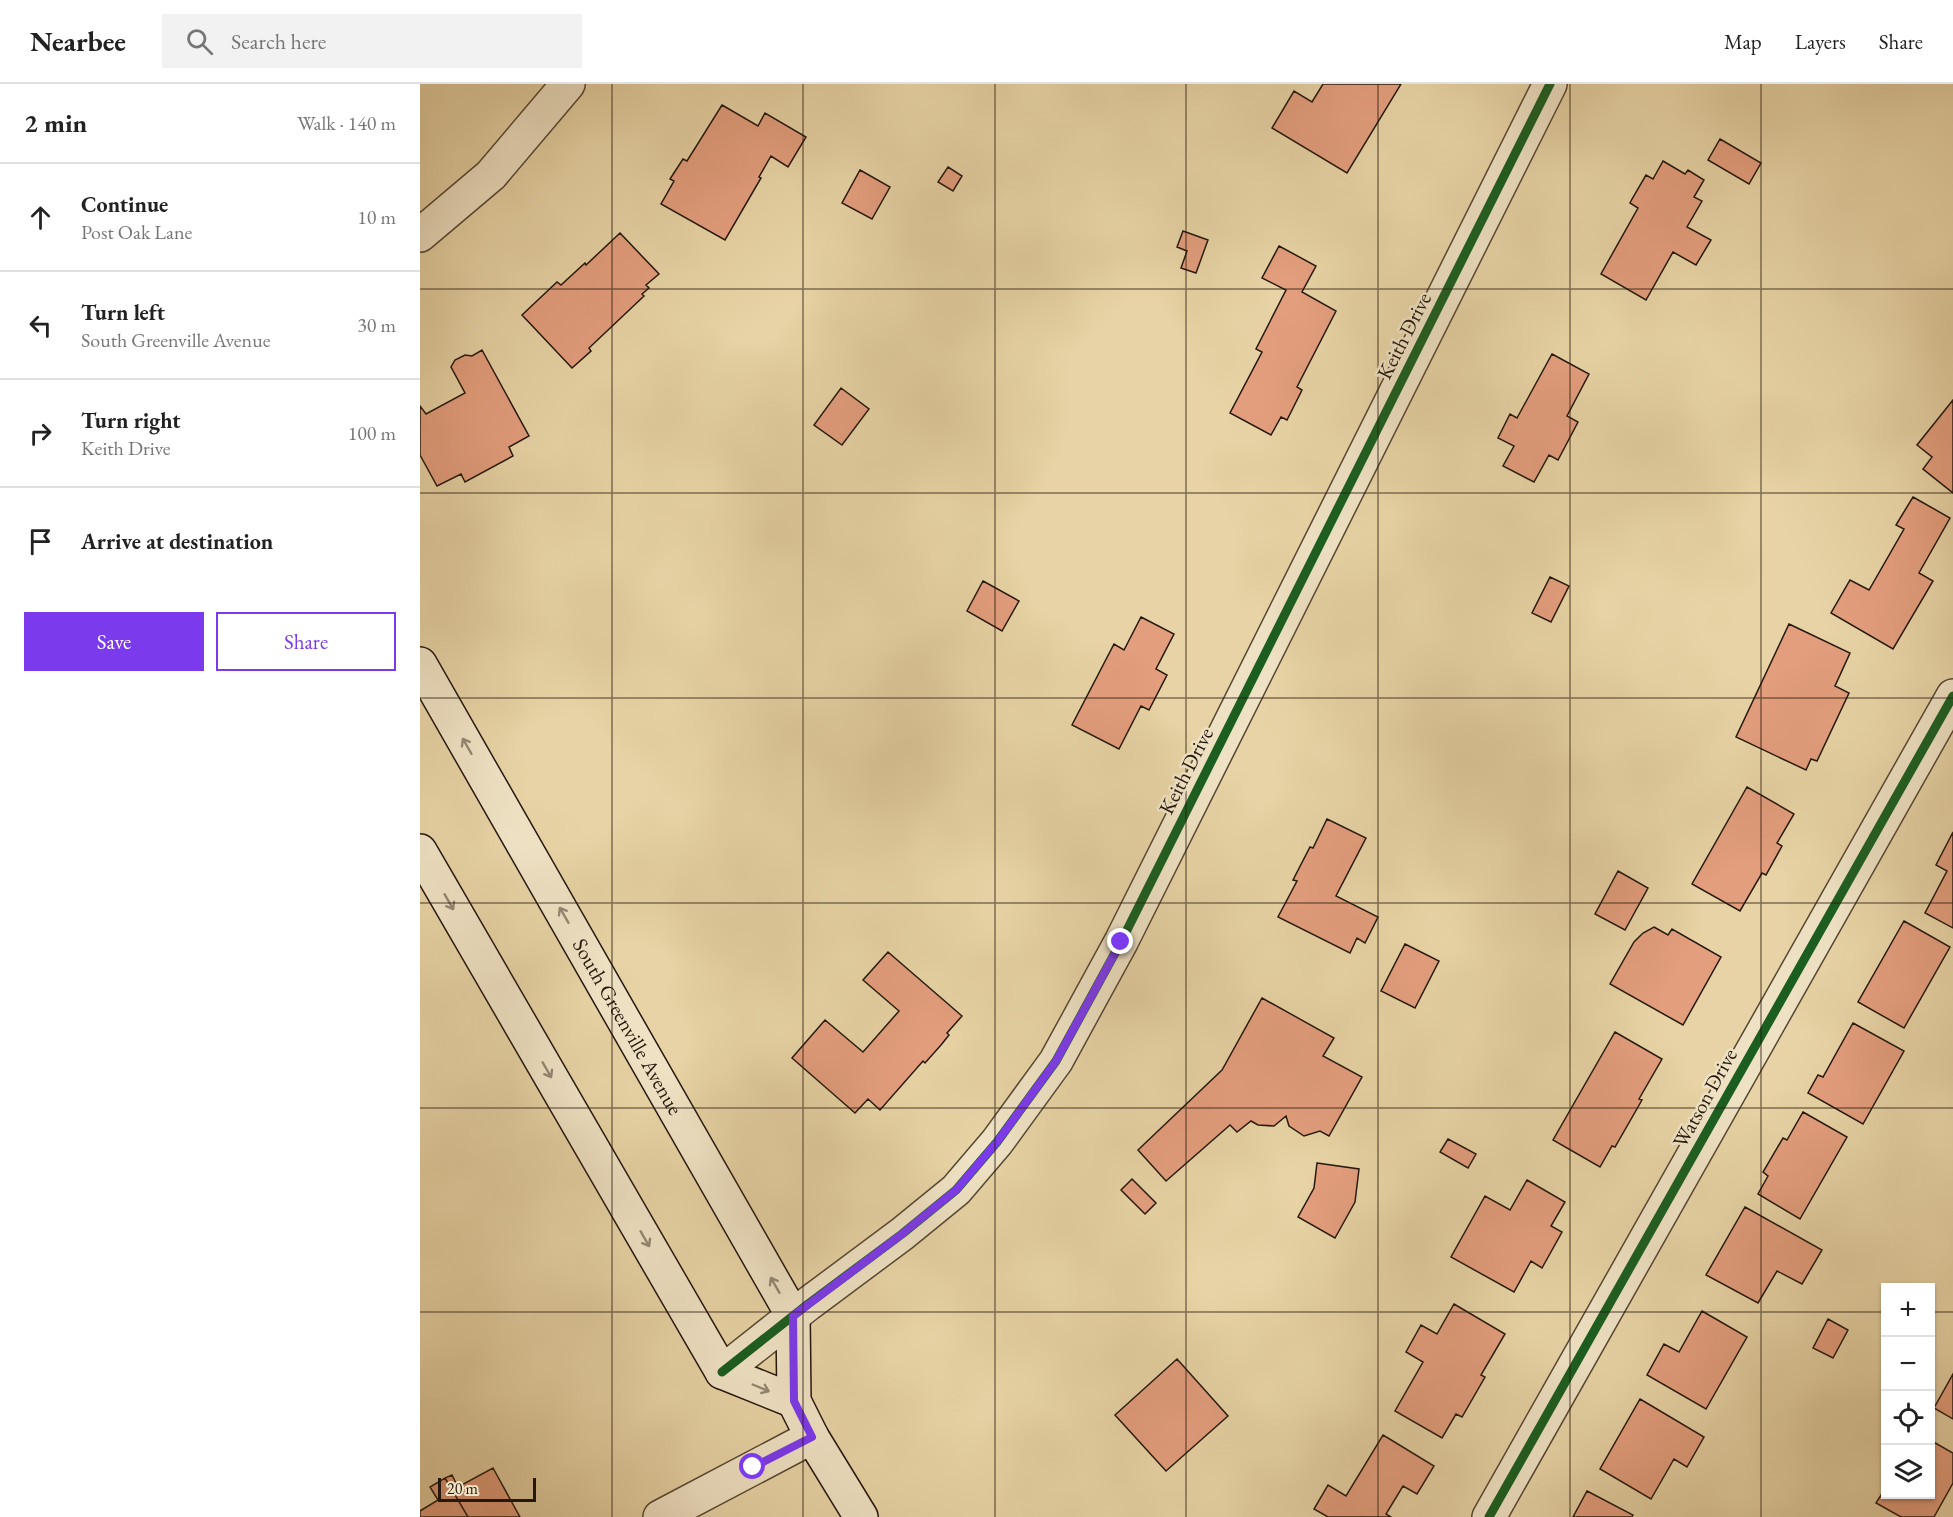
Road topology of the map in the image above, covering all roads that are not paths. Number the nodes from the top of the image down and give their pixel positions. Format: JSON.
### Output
{"nodes":[{"id":1,"x":568,"y":84,"type":"edge"},
{"id":2,"x":1550,"y":84,"type":"edge"},
{"id":3,"x":420,"y":235,"type":"edge"},
{"id":4,"x":420,"y":664,"type":"edge"},
{"id":5,"x":1953,"y":696,"type":"edge"},
{"id":6,"x":420,"y":851,"type":"edge"},
{"id":7,"x":793,"y":1316,"type":"junction"},
{"id":8,"x":722,"y":1372,"type":"junction"},
{"id":9,"x":794,"y":1401,"type":"junction"},
{"id":10,"x":812,"y":1437,"type":"junction"},
{"id":11,"x":660,"y":1517,"type":"edge"},
{"id":12,"x":861,"y":1517,"type":"edge"},
{"id":13,"x":1489,"y":1517,"type":"edge"}],
"edges":[{"from":1,"to":3,"type":"street"},
{"from":2,"to":7,"type":"street","name":"Keith Drive"},
{"from":7,"to":4,"type":"street","name":"South Greenville Avenue","one_way":true},
{"from":5,"to":13,"type":"street","name":"Watson Drive"},
{"from":6,"to":8,"type":"street","one_way":true},
{"from":7,"to":8,"type":"street","name":"Keith Drive"},
{"from":7,"to":9,"type":"street","name":"South Greenville Avenue"},
{"from":8,"to":9,"type":"street","one_way":true},
{"from":9,"to":10,"type":"street","name":"South Greenville Avenue"},
{"from":10,"to":11,"type":"street"},
{"from":10,"to":12,"type":"street","name":"South Greenville Avenue"}]}
